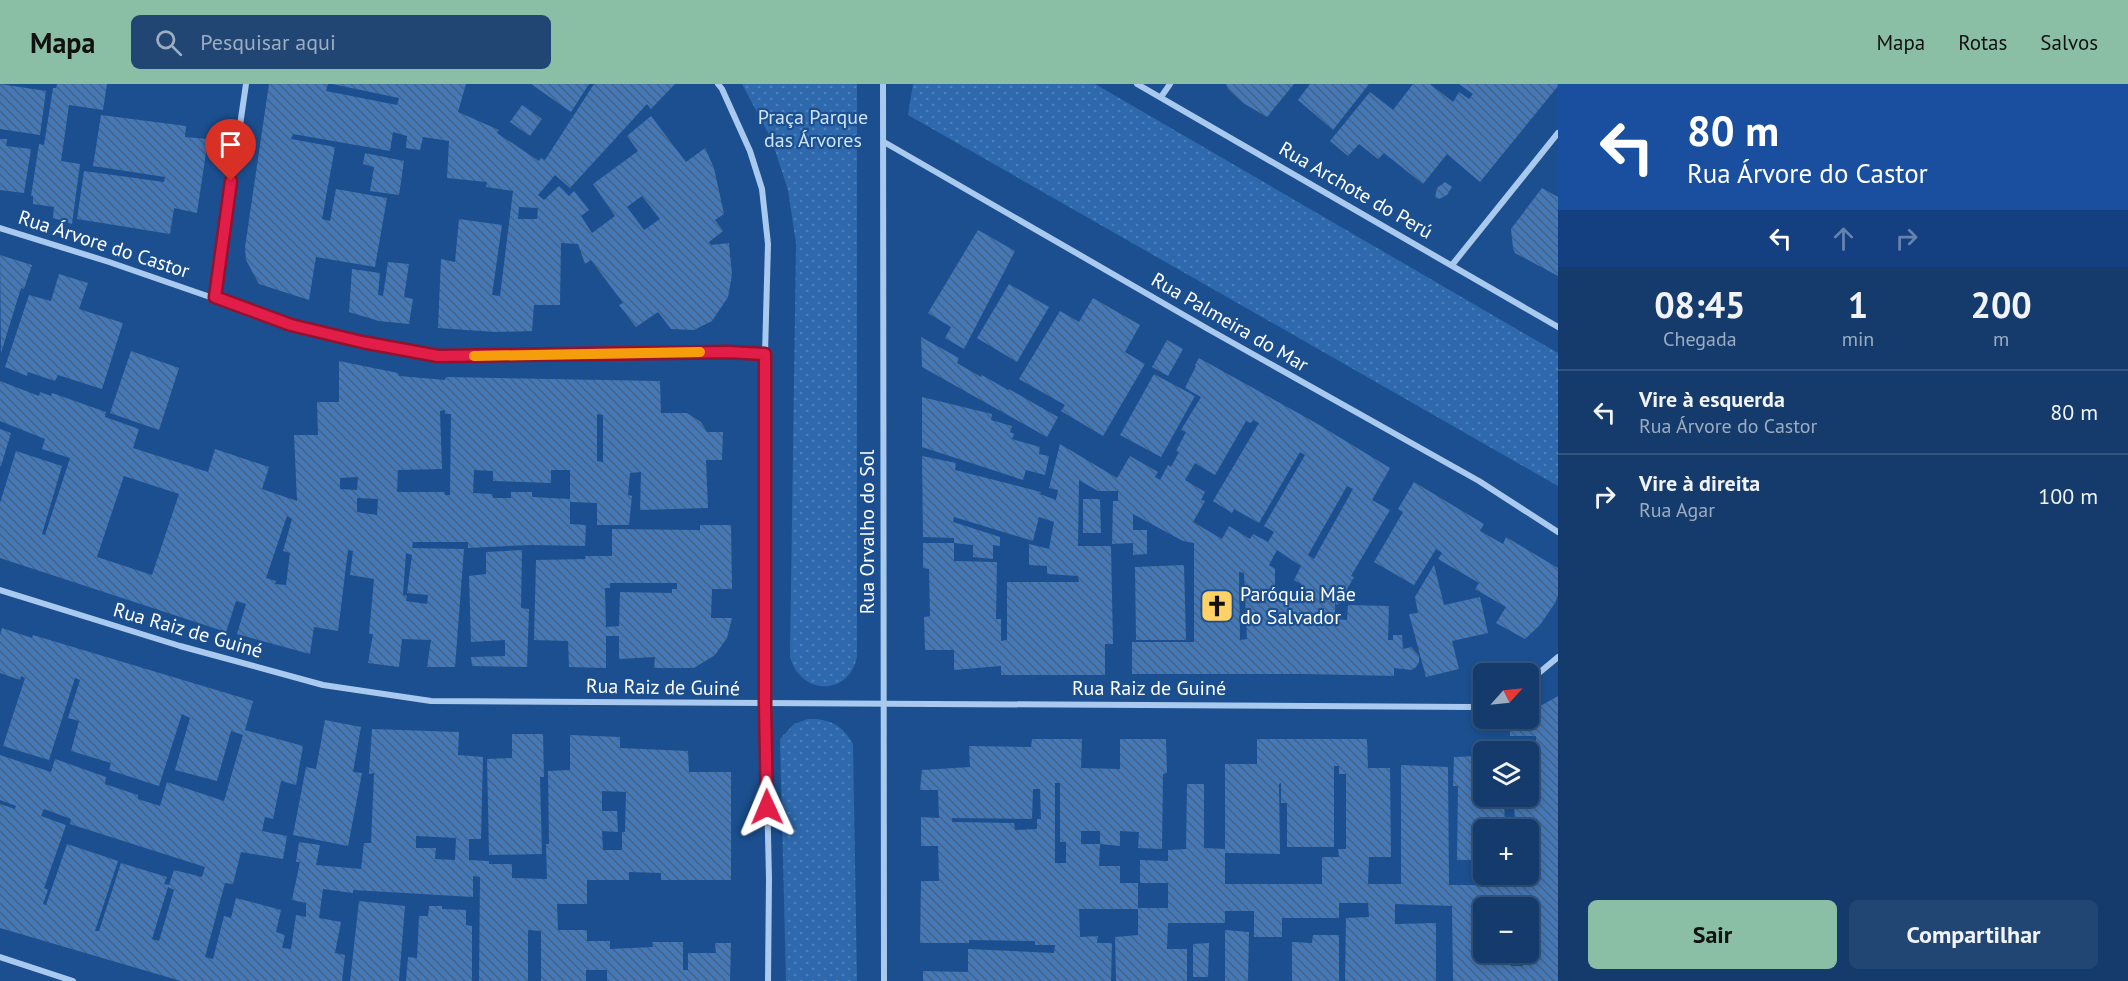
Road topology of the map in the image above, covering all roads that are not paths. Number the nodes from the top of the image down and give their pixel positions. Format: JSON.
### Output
{"nodes":[{"id":1,"x":246,"y":84,"type":"edge"},
{"id":2,"x":718,"y":84,"type":"edge"},
{"id":3,"x":883,"y":84,"type":"edge"},
{"id":4,"x":1137,"y":84,"type":"edge"},
{"id":5,"x":1170,"y":84,"type":"edge"},
{"id":6,"x":1161,"y":97,"type":"junction"},
{"id":7,"x":1558,"y":133,"type":"edge"},
{"id":8,"x":884,"y":142,"type":"junction"},
{"id":9,"x":0,"y":228,"type":"edge"},
{"id":10,"x":1452,"y":265,"type":"junction"},
{"id":11,"x":215,"y":297,"type":"junction"},
{"id":12,"x":1558,"y":327,"type":"edge"},
{"id":13,"x":765,"y":354,"type":"junction"},
{"id":14,"x":1558,"y":532,"type":"edge"},
{"id":15,"x":0,"y":590,"type":"edge"},
{"id":16,"x":1558,"y":657,"type":"edge"},
{"id":17,"x":1539,"y":673,"type":"edge"},
{"id":18,"x":765,"y":704,"type":"junction"},
{"id":19,"x":884,"y":704,"type":"junction"},
{"id":20,"x":1473,"y":707,"type":"edge"},
{"id":21,"x":0,"y":957,"type":"edge"},
{"id":22,"x":74,"y":981,"type":"edge"},
{"id":23,"x":768,"y":981,"type":"edge"},
{"id":24,"x":884,"y":981,"type":"edge"}],
"edges":[{"from":1,"to":11,"type":"street"},
{"from":2,"to":13,"type":"street"},
{"from":3,"to":8,"type":"street","name":"Rua Orvalho do Sol"},
{"from":4,"to":6,"type":"street","name":"Rua Archote do Perú"},
{"from":5,"to":6,"type":"street"},
{"from":6,"to":10,"type":"street","name":"Rua Archote do Perú"},
{"from":7,"to":10,"type":"street"},
{"from":8,"to":14,"type":"street","name":"Rua Palmeira do Mar"},
{"from":8,"to":19,"type":"street","name":"Rua Orvalho do Sol"},
{"from":9,"to":11,"type":"street","name":"Rua Árvore do Castor"},
{"from":10,"to":12,"type":"street","name":"Rua Archote do Perú"},
{"from":11,"to":13,"type":"street","name":"Rua Árvore do Castor"},
{"from":13,"to":18,"type":"street"},
{"from":15,"to":18,"type":"street","name":"Rua Raiz de Guiné"},
{"from":16,"to":17,"type":"street"},
{"from":18,"to":19,"type":"street","name":"Rua Raiz de Guiné"},
{"from":18,"to":23,"type":"street"},
{"from":19,"to":20,"type":"street","name":"Rua Raiz de Guiné"},
{"from":19,"to":24,"type":"street","name":"Rua Orvalho do Sol"},
{"from":21,"to":22,"type":"street"}]}
